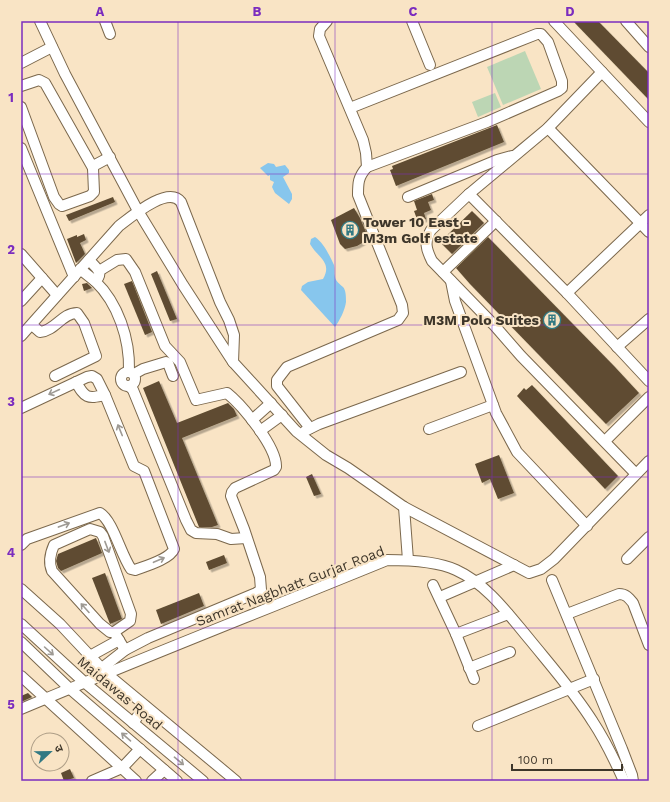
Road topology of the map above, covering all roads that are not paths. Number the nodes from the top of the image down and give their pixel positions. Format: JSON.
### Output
{"nodes":[{"id":1,"x":40,"y":21,"type":"edge"},
{"id":2,"x":105,"y":21,"type":"edge"},
{"id":3,"x":327,"y":21,"type":"edge"},
{"id":4,"x":412,"y":21,"type":"edge"},
{"id":5,"x":554,"y":21,"type":"edge"},
{"id":6,"x":626,"y":21,"type":"edge"},
{"id":7,"x":110,"y":34,"type":"dead end"},
{"id":8,"x":52,"y":47,"type":"junction"},
{"id":9,"x":649,"y":47,"type":"edge"},
{"id":10,"x":21,"y":63,"type":"edge"},
{"id":11,"x":430,"y":65,"type":"dead end"},
{"id":12,"x":602,"y":72,"type":"junction"},
{"id":13,"x":21,"y":86,"type":"edge"},
{"id":14,"x":21,"y":107,"type":"edge"},
{"id":15,"x":350,"y":108,"type":"junction"},
{"id":16,"x":649,"y":122,"type":"edge"},
{"id":17,"x":548,"y":128,"type":"junction"},
{"id":18,"x":21,"y":148,"type":"edge"},
{"id":19,"x":515,"y":156,"type":"junction"},
{"id":20,"x":110,"y":157,"type":"junction"},
{"id":21,"x":367,"y":167,"type":"junction"},
{"id":22,"x":93,"y":168,"type":"junction"},
{"id":23,"x":469,"y":194,"type":"junction"},
{"id":24,"x":408,"y":197,"type":"dead end"},
{"id":25,"x":138,"y":211,"type":"junction"},
{"id":26,"x":649,"y":215,"type":"edge"},
{"id":27,"x":496,"y":221,"type":"junction"},
{"id":28,"x":640,"y":222,"type":"junction"},
{"id":29,"x":649,"y":232,"type":"edge"},
{"id":30,"x":21,"y":254,"type":"edge"},
{"id":31,"x":89,"y":260,"type":"junction"},
{"id":32,"x":99,"y":271,"type":"junction"},
{"id":33,"x":443,"y":272,"type":"junction"},
{"id":34,"x":77,"y":273,"type":"junction"},
{"id":35,"x":42,"y":278,"type":"junction"},
{"id":36,"x":95,"y":281,"type":"junction"},
{"id":37,"x":451,"y":281,"type":"junction"},
{"id":38,"x":567,"y":293,"type":"junction"},
{"id":39,"x":57,"y":295,"type":"junction"},
{"id":40,"x":21,"y":301,"type":"edge"},
{"id":41,"x":649,"y":319,"type":"edge"},
{"id":42,"x":32,"y":325,"type":"junction"},
{"id":43,"x":21,"y":336,"type":"edge"},
{"id":44,"x":617,"y":346,"type":"junction"},
{"id":45,"x":233,"y":362,"type":"junction"},
{"id":46,"x":462,"y":372,"type":"dead end"},
{"id":47,"x":131,"y":373,"type":"junction"},
{"id":48,"x":55,"y":376,"type":"dead end"},
{"id":49,"x":173,"y":376,"type":"dead end"},
{"id":50,"x":649,"y":381,"type":"edge"},
{"id":51,"x":76,"y":382,"type":"junction"},
{"id":52,"x":105,"y":395,"type":"junction"},
{"id":53,"x":649,"y":397,"type":"edge"},
{"id":54,"x":271,"y":403,"type":"junction"},
{"id":55,"x":493,"y":405,"type":"junction"},
{"id":56,"x":21,"y":408,"type":"edge"},
{"id":57,"x":282,"y":415,"type":"junction"},
{"id":58,"x":252,"y":420,"type":"junction"},
{"id":59,"x":310,"y":428,"type":"junction"},
{"id":60,"x":429,"y":429,"type":"dead end"},
{"id":61,"x":260,"y":431,"type":"junction"},
{"id":62,"x":301,"y":435,"type":"junction"},
{"id":63,"x":605,"y":441,"type":"junction"},
{"id":64,"x":649,"y":461,"type":"edge"},
{"id":65,"x":636,"y":474,"type":"junction"},
{"id":66,"x":404,"y":507,"type":"junction"},
{"id":67,"x":587,"y":526,"type":"junction"},
{"id":68,"x":649,"y":537,"type":"edge"},
{"id":69,"x":246,"y":538,"type":"junction"},
{"id":70,"x":23,"y":540,"type":"edge"},
{"id":71,"x":639,"y":547,"type":"junction"},
{"id":72,"x":649,"y":552,"type":"edge"},
{"id":73,"x":627,"y":559,"type":"dead end"},
{"id":74,"x":408,"y":560,"type":"junction"},
{"id":75,"x":514,"y":565,"type":"junction"},
{"id":76,"x":552,"y":580,"type":"dead end"},
{"id":77,"x":475,"y":583,"type":"junction"},
{"id":78,"x":433,"y":584,"type":"dead end"},
{"id":79,"x":21,"y":589,"type":"edge"},
{"id":80,"x":440,"y":598,"type":"junction"},
{"id":81,"x":508,"y":614,"type":"junction"},
{"id":82,"x":567,"y":614,"type":"junction"},
{"id":83,"x":21,"y":624,"type":"edge"},
{"id":84,"x":456,"y":634,"type":"junction"},
{"id":85,"x":116,"y":636,"type":"junction"},
{"id":86,"x":21,"y":642,"type":"edge"},
{"id":87,"x":649,"y":646,"type":"edge"},
{"id":88,"x":125,"y":650,"type":"junction"},
{"id":89,"x":510,"y":652,"type":"dead end"},
{"id":90,"x":90,"y":656,"type":"junction"},
{"id":91,"x":469,"y":668,"type":"junction"},
{"id":92,"x":104,"y":671,"type":"junction"},
{"id":93,"x":21,"y":676,"type":"edge"},
{"id":94,"x":594,"y":679,"type":"junction"},
{"id":95,"x":474,"y":680,"type":"dead end"},
{"id":96,"x":84,"y":682,"type":"junction"},
{"id":97,"x":69,"y":688,"type":"junction"},
{"id":98,"x":569,"y":688,"type":"junction"},
{"id":99,"x":45,"y":699,"type":"junction"},
{"id":100,"x":145,"y":706,"type":"junction"},
{"id":101,"x":21,"y":709,"type":"edge"},
{"id":102,"x":133,"y":722,"type":"junction"},
{"id":103,"x":478,"y":726,"type":"dead end"},
{"id":104,"x":140,"y":749,"type":"junction"},
{"id":105,"x":122,"y":768,"type":"junction"},
{"id":106,"x":164,"y":770,"type":"junction"},
{"id":107,"x":92,"y":781,"type":"edge"},
{"id":108,"x":136,"y":781,"type":"edge"},
{"id":109,"x":152,"y":781,"type":"edge"},
{"id":110,"x":177,"y":781,"type":"edge"},
{"id":111,"x":204,"y":781,"type":"edge"},
{"id":112,"x":236,"y":781,"type":"edge"},
{"id":113,"x":624,"y":781,"type":"edge"},
{"id":114,"x":633,"y":781,"type":"edge"}],
"edges":[{"from":1,"to":8,"type":"street"},
{"from":2,"to":7,"type":"street"},
{"from":3,"to":15,"type":"street"},
{"from":4,"to":11,"type":"street"},
{"from":5,"to":12,"type":"street"},
{"from":6,"to":9,"type":"street"},
{"from":8,"to":10,"type":"street"},
{"from":8,"to":20,"type":"street"},
{"from":12,"to":16,"type":"street"},
{"from":12,"to":17,"type":"street"},
{"from":13,"to":22,"type":"street"},
{"from":14,"to":22,"type":"street"},
{"from":15,"to":21,"type":"street"},
{"from":15,"to":21,"type":"street"},
{"from":17,"to":19,"type":"street"},
{"from":17,"to":28,"type":"street"},
{"from":18,"to":34,"type":"street"},
{"from":19,"to":23,"type":"street"},
{"from":19,"to":24,"type":"street"},
{"from":20,"to":22,"type":"street"},
{"from":20,"to":25,"type":"street"},
{"from":21,"to":59,"type":"street"},
{"from":23,"to":27,"type":"street"},
{"from":23,"to":33,"type":"street"},
{"from":25,"to":31,"type":"street"},
{"from":25,"to":45,"type":"street"},
{"from":25,"to":45,"type":"street"},
{"from":26,"to":28,"type":"street"},
{"from":27,"to":33,"type":"street"},
{"from":27,"to":38,"type":"street"},
{"from":28,"to":29,"type":"street"},
{"from":28,"to":38,"type":"street"},
{"from":30,"to":35,"type":"street"},
{"from":31,"to":32,"type":"street"},
{"from":31,"to":34,"type":"street"},
{"from":32,"to":36,"type":"street"},
{"from":32,"to":58,"type":"street"},
{"from":33,"to":37,"type":"street"},
{"from":34,"to":36,"type":"street"},
{"from":34,"to":39,"type":"street"},
{"from":35,"to":39,"type":"street"},
{"from":35,"to":40,"type":"street"},
{"from":36,"to":47,"type":"street"},
{"from":37,"to":55,"type":"street"},
{"from":37,"to":63,"type":"street"},
{"from":38,"to":44,"type":"street"},
{"from":39,"to":42,"type":"street"},
{"from":41,"to":44,"type":"street"},
{"from":42,"to":43,"type":"street"},
{"from":42,"to":48,"type":"street"},
{"from":44,"to":50,"type":"street"},
{"from":45,"to":54,"type":"street"},
{"from":46,"to":59,"type":"street"},
{"from":47,"to":49,"type":"street"},
{"from":47,"to":69,"type":"street"},
{"from":51,"to":52,"type":"street"},
{"from":51,"to":52,"type":"street"},
{"from":51,"to":56,"type":"street","one_way":true},
{"from":70,"to":52,"type":"street","one_way":true},
{"from":53,"to":63,"type":"street"},
{"from":54,"to":57,"type":"street"},
{"from":54,"to":58,"type":"street"},
{"from":55,"to":60,"type":"street"},
{"from":55,"to":67,"type":"street"},
{"from":57,"to":61,"type":"street"},
{"from":57,"to":62,"type":"street"},
{"from":58,"to":61,"type":"street"},
{"from":59,"to":62,"type":"street"},
{"from":61,"to":69,"type":"street"},
{"from":62,"to":66,"type":"street"},
{"from":63,"to":65,"type":"street"},
{"from":64,"to":65,"type":"street"},
{"from":65,"to":67,"type":"street"},
{"from":66,"to":74,"type":"street"},
{"from":66,"to":75,"type":"street"},
{"from":67,"to":75,"type":"street"},
{"from":68,"to":71,"type":"street"},
{"from":69,"to":88,"type":"street"},
{"from":71,"to":72,"type":"street"},
{"from":71,"to":73,"type":"street"},
{"from":74,"to":77,"type":"street","name":"Samrat Nagbhatt Gurjar Road"},
{"from":74,"to":92,"type":"street","name":"Samrat Nagbhatt Gurjar Road"},
{"from":75,"to":77,"type":"street"},
{"from":76,"to":82,"type":"street"},
{"from":77,"to":80,"type":"street"},
{"from":77,"to":81,"type":"street","name":"Samrat Nagbhatt Gurjar Road"},
{"from":78,"to":80,"type":"street"},
{"from":79,"to":90,"type":"street"},
{"from":80,"to":84,"type":"street"},
{"from":81,"to":84,"type":"street"},
{"from":81,"to":98,"type":"street","name":"Samrat Nagbhatt Gurjar Road"},
{"from":82,"to":87,"type":"street"},
{"from":82,"to":94,"type":"street"},
{"from":83,"to":96,"type":"street","name":"Maidawas Road","one_way":true},
{"from":84,"to":91,"type":"street"},
{"from":85,"to":85,"type":"street","one_way":true},
{"from":85,"to":88,"type":"street"},
{"from":85,"to":90,"type":"street"},
{"from":86,"to":97,"type":"street","name":"Maidawas Road"},
{"from":88,"to":92,"type":"street"},
{"from":89,"to":91,"type":"street"},
{"from":90,"to":92,"type":"street"},
{"from":91,"to":95,"type":"street"},
{"from":92,"to":96,"type":"street","name":"Samrat Nagbhatt Gurjar Road"},
{"from":92,"to":100,"type":"street"},
{"from":93,"to":99,"type":"street"},
{"from":94,"to":98,"type":"street"},
{"from":94,"to":114,"type":"street"},
{"from":96,"to":97,"type":"street","name":"Samrat Nagbhatt Gurjar Road"},
{"from":96,"to":102,"type":"street","name":"Maidawas Road"},
{"from":97,"to":99,"type":"street","name":"Samrat Nagbhatt Gurjar Road"},
{"from":104,"to":97,"type":"street","name":"Maidawas Road","one_way":true},
{"from":98,"to":103,"type":"street"},
{"from":98,"to":113,"type":"street","name":"Samrat Nagbhatt Gurjar Road"},
{"from":99,"to":101,"type":"street","name":"Samrat Nagbhatt Gurjar Road"},
{"from":99,"to":105,"type":"street"},
{"from":100,"to":102,"type":"street"},
{"from":100,"to":112,"type":"street"},
{"from":102,"to":111,"type":"street","name":"Maidawas Road","one_way":true},
{"from":104,"to":105,"type":"street"},
{"from":104,"to":106,"type":"street","name":"Maidawas Road"},
{"from":105,"to":107,"type":"street"},
{"from":105,"to":108,"type":"street"},
{"from":106,"to":109,"type":"street"},
{"from":106,"to":110,"type":"street","name":"Maidawas Road"}]}
